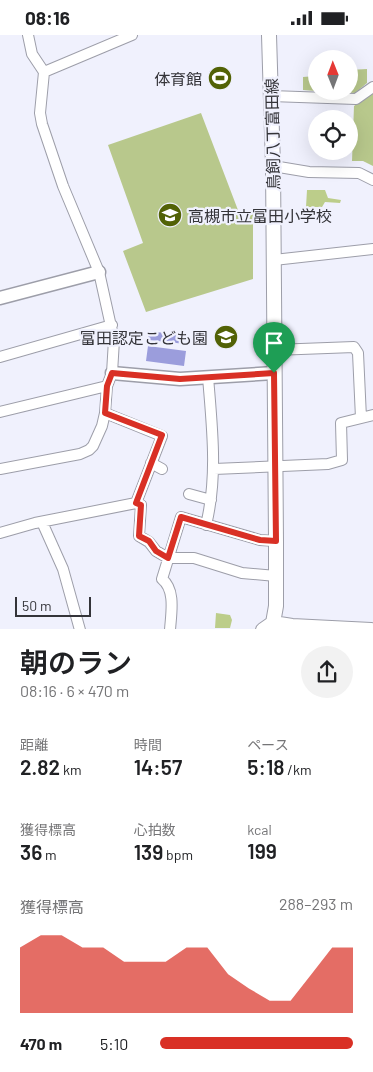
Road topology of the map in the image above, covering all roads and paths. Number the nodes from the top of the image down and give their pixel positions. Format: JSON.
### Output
{"nodes":[{"id":1,"x":132,"y":35,"type":"edge"},
{"id":2,"x":269,"y":35,"type":"edge"},
{"id":3,"x":31,"y":36,"type":"edge"},
{"id":4,"x":115,"y":38,"type":"edge"},
{"id":5,"x":44,"y":72,"type":"junction"},
{"id":6,"x":373,"y":87,"type":"edge"},
{"id":7,"x":271,"y":96,"type":"junction"},
{"id":8,"x":273,"y":166,"type":"junction"},
{"id":9,"x":373,"y":180,"type":"edge"},
{"id":10,"x":373,"y":249,"type":"edge"},
{"id":11,"x":274,"y":260,"type":"junction"},
{"id":12,"x":99,"y":272,"type":"junction"},
{"id":13,"x":0,"y":299,"type":"edge"},
{"id":14,"x":112,"y":325,"type":"junction"},
{"id":15,"x":274,"y":350,"type":"junction"},
{"id":16,"x":0,"y":357,"type":"edge"},
{"id":17,"x":112,"y":373,"type":"junction"},
{"id":18,"x":274,"y":373,"type":"junction"},
{"id":19,"x":208,"y":377,"type":"junction"},
{"id":20,"x":107,"y":386,"type":"junction"},
{"id":21,"x":0,"y":411,"type":"edge"},
{"id":22,"x":105,"y":413,"type":"junction"},
{"id":23,"x":373,"y":415,"type":"edge"},
{"id":24,"x":361,"y":418,"type":"junction"},
{"id":25,"x":151,"y":463,"type":"junction"},
{"id":26,"x":275,"y":465,"type":"junction"},
{"id":27,"x":0,"y":469,"type":"edge"},
{"id":28,"x":162,"y":469,"type":"dead end"},
{"id":29,"x":214,"y":469,"type":"junction"},
{"id":30,"x":189,"y":494,"type":"dead end"},
{"id":31,"x":211,"y":500,"type":"junction"},
{"id":32,"x":136,"y":503,"type":"junction"},
{"id":33,"x":42,"y":522,"type":"junction"},
{"id":34,"x":206,"y":525,"type":"junction"},
{"id":35,"x":0,"y":533,"type":"edge"},
{"id":36,"x":276,"y":541,"type":"junction"},
{"id":37,"x":168,"y":558,"type":"junction"},
{"id":38,"x":276,"y":576,"type":"junction"},
{"id":39,"x":268,"y":626,"type":"edge"},
{"id":40,"x":80,"y":629,"type":"edge"},
{"id":41,"x":170,"y":629,"type":"edge"},
{"id":42,"x":371,"y":629,"type":"edge"}],
"edges":[{"from":1,"to":4,"type":"street"},
{"from":2,"to":7,"type":"main road","name":"鳥飼八丁富田線"},
{"from":3,"to":5,"type":"street"},
{"from":4,"to":5,"type":"street"},
{"from":5,"to":12,"type":"street"},
{"from":6,"to":7,"type":"street"},
{"from":7,"to":8,"type":"main road","name":"鳥飼八丁富田線"},
{"from":8,"to":9,"type":"street"},
{"from":8,"to":11,"type":"main road","name":"鳥飼八丁富田線"},
{"from":10,"to":11,"type":"street"},
{"from":11,"to":15,"type":"main road","name":"鳥飼八丁富田線"},
{"from":12,"to":13,"type":"street"},
{"from":12,"to":14,"type":"street"},
{"from":14,"to":16,"type":"street"},
{"from":14,"to":17,"type":"street"},
{"from":15,"to":18,"type":"main road","name":"鳥飼八丁富田線"},
{"from":15,"to":24,"type":"street"},
{"from":17,"to":19,"type":"street"},
{"from":17,"to":20,"type":"street"},
{"from":18,"to":19,"type":"street"},
{"from":18,"to":26,"type":"main road","name":"鳥飼八丁富田線"},
{"from":19,"to":29,"type":"street"},
{"from":20,"to":21,"type":"street"},
{"from":20,"to":22,"type":"street"},
{"from":22,"to":25,"type":"street"},
{"from":22,"to":27,"type":"street"},
{"from":23,"to":24,"type":"street"},
{"from":24,"to":26,"type":"street"},
{"from":25,"to":28,"type":"street"},
{"from":25,"to":32,"type":"street"},
{"from":26,"to":29,"type":"street"},
{"from":26,"to":36,"type":"main road","name":"鳥飼八丁富田線"},
{"from":29,"to":31,"type":"street"},
{"from":30,"to":31,"type":"street"},
{"from":31,"to":34,"type":"street"},
{"from":32,"to":33,"type":"street"},
{"from":32,"to":37,"type":"street"},
{"from":33,"to":35,"type":"street"},
{"from":33,"to":40,"type":"street"},
{"from":34,"to":36,"type":"street"},
{"from":34,"to":37,"type":"street"},
{"from":36,"to":38,"type":"main road","name":"鳥飼八丁富田線"},
{"from":37,"to":38,"type":"street"},
{"from":37,"to":41,"type":"street"},
{"from":38,"to":39,"type":"main road","name":"鳥飼八丁富田線"},
{"from":39,"to":42,"type":"main road"}]}
